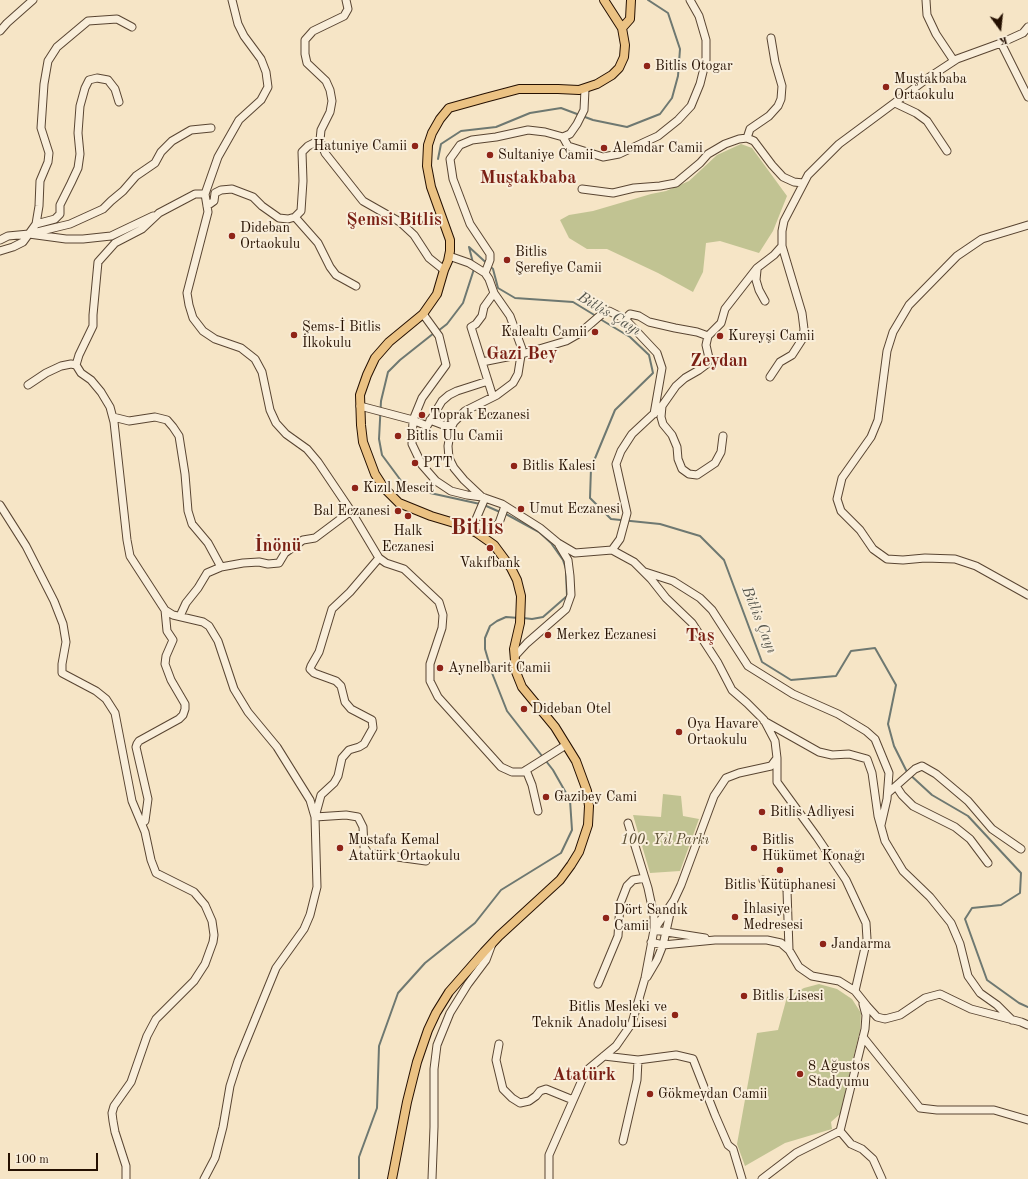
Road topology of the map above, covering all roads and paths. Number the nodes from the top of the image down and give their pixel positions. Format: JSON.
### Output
{"nodes":[{"id":1,"x":34,"y":0,"type":"edge"},
{"id":2,"x":232,"y":0,"type":"edge"},
{"id":3,"x":346,"y":0,"type":"edge"},
{"id":4,"x":351,"y":0,"type":"edge"},
{"id":5,"x":604,"y":0,"type":"edge"},
{"id":6,"x":690,"y":0,"type":"edge"},
{"id":7,"x":926,"y":0,"type":"edge"},
{"id":8,"x":631,"y":4,"type":"edge"},
{"id":9,"x":348,"y":9,"type":"junction"},
{"id":10,"x":4,"y":22,"type":"edge"},
{"id":11,"x":132,"y":27,"type":"dead end"},
{"id":12,"x":622,"y":28,"type":"junction"},
{"id":13,"x":0,"y":31,"type":"edge"},
{"id":14,"x":1026,"y":32,"type":"edge"},
{"id":15,"x":771,"y":38,"type":"dead end"},
{"id":16,"x":1001,"y":43,"type":"junction"},
{"id":17,"x":954,"y":61,"type":"junction"},
{"id":18,"x":585,"y":88,"type":"junction"},
{"id":19,"x":1028,"y":97,"type":"edge"},
{"id":20,"x":119,"y":102,"type":"dead end"},
{"id":21,"x":895,"y":103,"type":"junction"},
{"id":22,"x":211,"y":128,"type":"dead end"},
{"id":23,"x":563,"y":137,"type":"junction"},
{"id":24,"x":747,"y":138,"type":"junction"},
{"id":25,"x":320,"y":140,"type":"junction"},
{"id":26,"x":947,"y":151,"type":"dead end"},
{"id":27,"x":803,"y":183,"type":"junction"},
{"id":28,"x":582,"y":189,"type":"dead end"},
{"id":29,"x":205,"y":194,"type":"junction"},
{"id":30,"x":208,"y":206,"type":"junction"},
{"id":31,"x":159,"y":213,"type":"junction"},
{"id":32,"x":295,"y":217,"type":"junction"},
{"id":33,"x":36,"y":224,"type":"junction"},
{"id":34,"x":1028,"y":225,"type":"edge"},
{"id":35,"x":29,"y":234,"type":"junction"},
{"id":36,"x":0,"y":240,"type":"edge"},
{"id":37,"x":782,"y":246,"type":"junction"},
{"id":38,"x":0,"y":251,"type":"edge"},
{"id":39,"x":449,"y":256,"type":"junction"},
{"id":40,"x":758,"y":268,"type":"junction"},
{"id":41,"x":444,"y":270,"type":"junction"},
{"id":42,"x":485,"y":271,"type":"junction"},
{"id":43,"x":356,"y":286,"type":"dead end"},
{"id":44,"x":494,"y":293,"type":"junction"},
{"id":45,"x":765,"y":301,"type":"dead end"},
{"id":46,"x":423,"y":314,"type":"junction"},
{"id":47,"x":625,"y":319,"type":"junction"},
{"id":48,"x":708,"y":336,"type":"junction"},
{"id":49,"x":522,"y":354,"type":"junction"},
{"id":50,"x":482,"y":362,"type":"junction"},
{"id":51,"x":76,"y":365,"type":"junction"},
{"id":52,"x":770,"y":377,"type":"dead end"},
{"id":53,"x":488,"y":380,"type":"junction"},
{"id":54,"x":28,"y":385,"type":"dead end"},
{"id":55,"x":494,"y":397,"type":"junction"},
{"id":56,"x":360,"y":406,"type":"junction"},
{"id":57,"x":662,"y":406,"type":"junction"},
{"id":58,"x":654,"y":414,"type":"junction"},
{"id":59,"x":113,"y":417,"type":"junction"},
{"id":60,"x":413,"y":420,"type":"junction"},
{"id":61,"x":430,"y":420,"type":"junction"},
{"id":62,"x":451,"y":428,"type":"junction"},
{"id":63,"x":723,"y":436,"type":"dead end"},
{"id":64,"x":484,"y":499,"type":"junction"},
{"id":65,"x":0,"y":505,"type":"edge"},
{"id":66,"x":505,"y":508,"type":"junction"},
{"id":67,"x":351,"y":511,"type":"junction"},
{"id":68,"x":471,"y":531,"type":"junction"},
{"id":69,"x":480,"y":536,"type":"junction"},
{"id":70,"x":558,"y":543,"type":"junction"},
{"id":71,"x":612,"y":550,"type":"junction"},
{"id":72,"x":379,"y":558,"type":"junction"},
{"id":73,"x":221,"y":567,"type":"junction"},
{"id":74,"x":645,"y":572,"type":"junction"},
{"id":75,"x":1028,"y":595,"type":"edge"},
{"id":76,"x":165,"y":610,"type":"junction"},
{"id":77,"x":180,"y":616,"type":"junction"},
{"id":78,"x":515,"y":656,"type":"junction"},
{"id":79,"x":764,"y":720,"type":"junction"},
{"id":80,"x":566,"y":745,"type":"junction"},
{"id":81,"x":777,"y":758,"type":"junction"},
{"id":82,"x":526,"y":770,"type":"junction"},
{"id":83,"x":896,"y":786,"type":"junction"},
{"id":84,"x":888,"y":793,"type":"junction"},
{"id":85,"x":538,"y":811,"type":"dead end"},
{"id":86,"x":315,"y":817,"type":"junction"},
{"id":87,"x":628,"y":822,"type":"dead end"},
{"id":88,"x":142,"y":823,"type":"junction"},
{"id":89,"x":881,"y":826,"type":"junction"},
{"id":90,"x":1021,"y":849,"type":"dead end"},
{"id":91,"x":426,"y":861,"type":"dead end"},
{"id":92,"x":988,"y":863,"type":"dead end"},
{"id":93,"x":645,"y":878,"type":"junction"},
{"id":94,"x":763,"y":880,"type":"dead end"},
{"id":95,"x":674,"y":900,"type":"junction"},
{"id":96,"x":654,"y":930,"type":"junction"},
{"id":97,"x":666,"y":931,"type":"junction"},
{"id":98,"x":716,"y":940,"type":"junction"},
{"id":99,"x":651,"y":942,"type":"junction"},
{"id":100,"x":493,"y":943,"type":"junction"},
{"id":101,"x":663,"y":945,"type":"junction"},
{"id":102,"x":789,"y":950,"type":"junction"},
{"id":103,"x":645,"y":978,"type":"junction"},
{"id":104,"x":598,"y":984,"type":"dead end"},
{"id":105,"x":855,"y":991,"type":"junction"},
{"id":106,"x":861,"y":1000,"type":"junction"},
{"id":107,"x":1012,"y":1020,"type":"junction"},
{"id":108,"x":1028,"y":1025,"type":"edge"},
{"id":109,"x":863,"y":1038,"type":"junction"},
{"id":110,"x":498,"y":1044,"type":"dead end"},
{"id":111,"x":604,"y":1056,"type":"junction"},
{"id":112,"x":638,"y":1060,"type":"junction"},
{"id":113,"x":573,"y":1100,"type":"junction"},
{"id":114,"x":1028,"y":1120,"type":"edge"},
{"id":115,"x":840,"y":1131,"type":"junction"},
{"id":116,"x":623,"y":1141,"type":"dead end"},
{"id":117,"x":126,"y":1179,"type":"edge"},
{"id":118,"x":204,"y":1179,"type":"edge"},
{"id":119,"x":392,"y":1179,"type":"edge"},
{"id":120,"x":432,"y":1179,"type":"edge"},
{"id":121,"x":549,"y":1179,"type":"edge"},
{"id":122,"x":742,"y":1179,"type":"edge"},
{"id":123,"x":762,"y":1179,"type":"edge"},
{"id":124,"x":882,"y":1179,"type":"edge"}],
"edges":[{"from":1,"to":10,"type":"street"},
{"from":2,"to":29,"type":"street"},
{"from":3,"to":9,"type":"street"},
{"from":4,"to":9,"type":"street"},
{"from":5,"to":12,"type":"main road"},
{"from":6,"to":23,"type":"street"},
{"from":7,"to":17,"type":"street"},
{"from":8,"to":12,"type":"main road"},
{"from":9,"to":25,"type":"street"},
{"from":10,"to":13,"type":"street"},
{"from":11,"to":33,"type":"street"},
{"from":12,"to":18,"type":"main road"},
{"from":14,"to":16,"type":"street"},
{"from":15,"to":24,"type":"street"},
{"from":16,"to":17,"type":"street"},
{"from":16,"to":19,"type":"street"},
{"from":17,"to":21,"type":"street"},
{"from":18,"to":23,"type":"street"},
{"from":18,"to":39,"type":"main road"},
{"from":20,"to":33,"type":"street"},
{"from":21,"to":26,"type":"street"},
{"from":21,"to":27,"type":"street"},
{"from":22,"to":35,"type":"street"},
{"from":23,"to":42,"type":"street"},
{"from":24,"to":27,"type":"street"},
{"from":24,"to":28,"type":"street"},
{"from":25,"to":32,"type":"street"},
{"from":25,"to":41,"type":"street"},
{"from":27,"to":37,"type":"street"},
{"from":29,"to":30,"type":"street"},
{"from":29,"to":31,"type":"street"},
{"from":30,"to":32,"type":"street"},
{"from":30,"to":67,"type":"street"},
{"from":31,"to":35,"type":"street"},
{"from":31,"to":51,"type":"street"},
{"from":32,"to":43,"type":"street"},
{"from":33,"to":35,"type":"street"},
{"from":34,"to":75,"type":"street"},
{"from":35,"to":36,"type":"street"},
{"from":35,"to":38,"type":"street"},
{"from":37,"to":40,"type":"street"},
{"from":37,"to":52,"type":"street"},
{"from":39,"to":41,"type":"main road"},
{"from":39,"to":42,"type":"street"},
{"from":40,"to":45,"type":"street"},
{"from":40,"to":48,"type":"street"},
{"from":41,"to":46,"type":"main road"},
{"from":42,"to":44,"type":"street"},
{"from":44,"to":49,"type":"street"},
{"from":44,"to":50,"type":"street"},
{"from":46,"to":56,"type":"main road"},
{"from":46,"to":60,"type":"street"},
{"from":47,"to":48,"type":"street"},
{"from":47,"to":49,"type":"street"},
{"from":47,"to":58,"type":"street"},
{"from":48,"to":57,"type":"street"},
{"from":49,"to":50,"type":"street"},
{"from":49,"to":55,"type":"street"},
{"from":50,"to":53,"type":"street"},
{"from":51,"to":54,"type":"street"},
{"from":51,"to":59,"type":"street"},
{"from":53,"to":55,"type":"street"},
{"from":53,"to":61,"type":"street"},
{"from":55,"to":62,"type":"street"},
{"from":56,"to":60,"type":"street"},
{"from":56,"to":68,"type":"main road"},
{"from":57,"to":58,"type":"street"},
{"from":57,"to":63,"type":"street"},
{"from":58,"to":71,"type":"street"},
{"from":59,"to":73,"type":"street"},
{"from":59,"to":76,"type":"street"},
{"from":60,"to":61,"type":"street"},
{"from":60,"to":64,"type":"street"},
{"from":61,"to":62,"type":"street"},
{"from":62,"to":64,"type":"street"},
{"from":64,"to":66,"type":"street"},
{"from":64,"to":68,"type":"street"},
{"from":65,"to":88,"type":"street"},
{"from":66,"to":69,"type":"street"},
{"from":66,"to":70,"type":"street"},
{"from":67,"to":72,"type":"street"},
{"from":67,"to":73,"type":"street"},
{"from":68,"to":69,"type":"main road"},
{"from":69,"to":78,"type":"main road"},
{"from":70,"to":71,"type":"street"},
{"from":70,"to":78,"type":"street"},
{"from":71,"to":74,"type":"street"},
{"from":72,"to":82,"type":"street"},
{"from":72,"to":86,"type":"street"},
{"from":73,"to":77,"type":"street"},
{"from":74,"to":79,"type":"street"},
{"from":74,"to":84,"type":"street"},
{"from":76,"to":77,"type":"street"},
{"from":76,"to":88,"type":"street"},
{"from":77,"to":86,"type":"street"},
{"from":78,"to":80,"type":"main road"},
{"from":79,"to":81,"type":"street"},
{"from":79,"to":89,"type":"street"},
{"from":80,"to":82,"type":"street"},
{"from":80,"to":100,"type":"main road"},
{"from":81,"to":95,"type":"street"},
{"from":81,"to":105,"type":"street"},
{"from":82,"to":85,"type":"street"},
{"from":83,"to":84,"type":"street"},
{"from":83,"to":90,"type":"street"},
{"from":83,"to":92,"type":"street"},
{"from":84,"to":89,"type":"street"},
{"from":86,"to":91,"type":"street"},
{"from":86,"to":118,"type":"street"},
{"from":87,"to":93,"type":"street"},
{"from":88,"to":117,"type":"street"},
{"from":89,"to":107,"type":"street"},
{"from":93,"to":96,"type":"street"},
{"from":93,"to":104,"type":"street"},
{"from":94,"to":102,"type":"street"},
{"from":95,"to":96,"type":"street"},
{"from":95,"to":97,"type":"street"},
{"from":96,"to":97,"type":"street"},
{"from":96,"to":99,"type":"street"},
{"from":97,"to":98,"type":"street"},
{"from":97,"to":101,"type":"street"},
{"from":98,"to":101,"type":"street"},
{"from":98,"to":102,"type":"street"},
{"from":99,"to":101,"type":"street"},
{"from":99,"to":103,"type":"street"},
{"from":100,"to":119,"type":"main road"},
{"from":100,"to":120,"type":"street"},
{"from":101,"to":103,"type":"street"},
{"from":102,"to":105,"type":"street"},
{"from":103,"to":111,"type":"street"},
{"from":105,"to":106,"type":"street"},
{"from":106,"to":107,"type":"street"},
{"from":106,"to":109,"type":"street"},
{"from":107,"to":108,"type":"street"},
{"from":109,"to":114,"type":"street"},
{"from":109,"to":115,"type":"street"},
{"from":110,"to":113,"type":"street"},
{"from":111,"to":112,"type":"street"},
{"from":111,"to":113,"type":"street"},
{"from":112,"to":116,"type":"street"},
{"from":112,"to":122,"type":"street"},
{"from":113,"to":121,"type":"street"},
{"from":115,"to":123,"type":"street"},
{"from":115,"to":124,"type":"street"}]}
